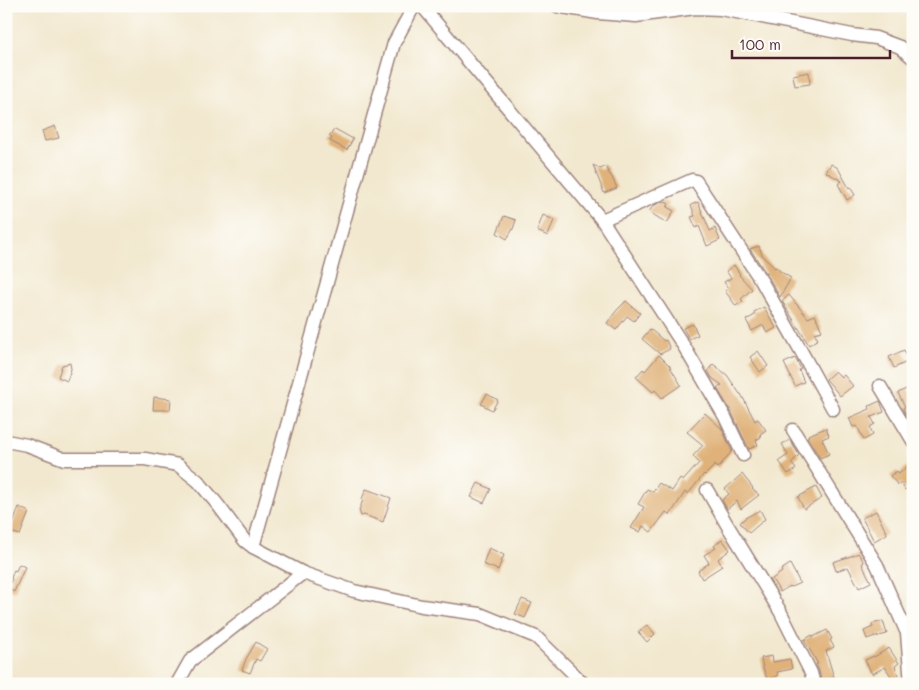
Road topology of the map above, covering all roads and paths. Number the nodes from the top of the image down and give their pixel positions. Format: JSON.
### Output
{"nodes":[{"id":1,"x":414,"y":6,"type":"edge"},
{"id":2,"x":422,"y":6,"type":"edge"},
{"id":3,"x":557,"y":6,"type":"edge"},
{"id":4,"x":913,"y":58,"type":"edge"},
{"id":5,"x":602,"y":220,"type":"junction"},
{"id":6,"x":880,"y":386,"type":"dead end"},
{"id":7,"x":833,"y":409,"type":"dead end"},
{"id":8,"x":793,"y":430,"type":"dead end"},
{"id":9,"x":913,"y":440,"type":"edge"},
{"id":10,"x":6,"y":441,"type":"edge"},
{"id":11,"x":744,"y":455,"type":"dead end"},
{"id":12,"x":707,"y":490,"type":"dead end"},
{"id":13,"x":253,"y":546,"type":"junction"},
{"id":14,"x":302,"y":573,"type":"junction"},
{"id":15,"x":177,"y":684,"type":"edge"},
{"id":16,"x":584,"y":684,"type":"edge"},
{"id":17,"x":814,"y":684,"type":"edge"},
{"id":18,"x":912,"y":684,"type":"edge"}],
"edges":[{"from":1,"to":13,"type":"street"},
{"from":2,"to":5,"type":"street"},
{"from":3,"to":4,"type":"street"},
{"from":5,"to":7,"type":"street"},
{"from":5,"to":11,"type":"street"},
{"from":6,"to":9,"type":"street"},
{"from":8,"to":18,"type":"street"},
{"from":10,"to":13,"type":"street"},
{"from":12,"to":17,"type":"street"},
{"from":13,"to":14,"type":"street"},
{"from":14,"to":15,"type":"street"},
{"from":14,"to":16,"type":"street"}]}
